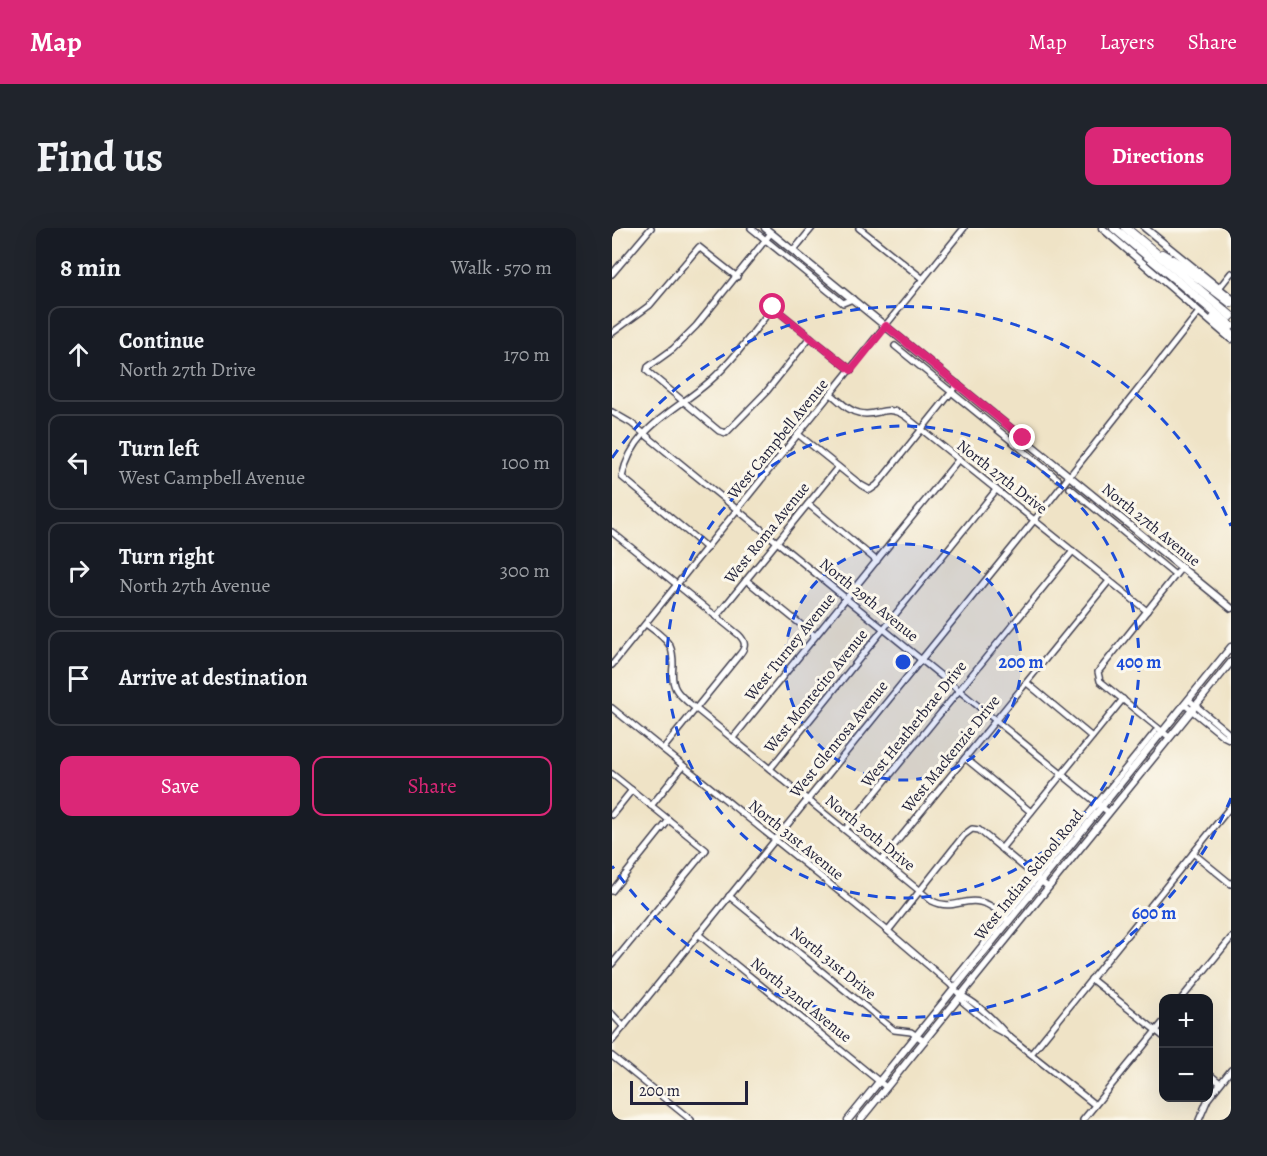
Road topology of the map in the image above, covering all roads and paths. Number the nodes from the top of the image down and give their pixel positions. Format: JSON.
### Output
{"nodes":[{"id":1,"x":651,"y":228,"type":"edge"},
{"id":2,"x":751,"y":228,"type":"edge"},
{"id":3,"x":765,"y":228,"type":"edge"},
{"id":4,"x":812,"y":228,"type":"edge"},
{"id":5,"x":859,"y":228,"type":"edge"},
{"id":6,"x":964,"y":228,"type":"edge"},
{"id":7,"x":1101,"y":228,"type":"edge"},
{"id":8,"x":1114,"y":228,"type":"edge"},
{"id":9,"x":1120,"y":228,"type":"edge"},
{"id":10,"x":1126,"y":228,"type":"edge"},
{"id":11,"x":1132,"y":228,"type":"edge"},
{"id":12,"x":1145,"y":228,"type":"edge"},
{"id":13,"x":771,"y":233,"type":"junction"},
{"id":14,"x":766,"y":240,"type":"junction"},
{"id":15,"x":794,"y":251,"type":"junction"},
{"id":16,"x":1162,"y":254,"type":"junction"},
{"id":17,"x":1231,"y":273,"type":"edge"},
{"id":18,"x":612,"y":274,"type":"edge"},
{"id":19,"x":736,"y":276,"type":"junction"},
{"id":20,"x":923,"y":279,"type":"junction"},
{"id":21,"x":1219,"y":288,"type":"junction"},
{"id":22,"x":1195,"y":296,"type":"junction"},
{"id":23,"x":1231,"y":298,"type":"edge"},
{"id":24,"x":853,"y":299,"type":"junction"},
{"id":25,"x":1231,"y":303,"type":"edge"},
{"id":26,"x":1231,"y":311,"type":"edge"},
{"id":27,"x":1198,"y":312,"type":"junction"},
{"id":28,"x":1231,"y":316,"type":"edge"},
{"id":29,"x":1231,"y":324,"type":"edge"},
{"id":30,"x":886,"y":326,"type":"junction"},
{"id":31,"x":612,"y":333,"type":"edge"},
{"id":32,"x":1231,"y":334,"type":"edge"},
{"id":33,"x":810,"y":337,"type":"junction"},
{"id":34,"x":1231,"y":339,"type":"edge"},
{"id":35,"x":895,"y":346,"type":"dead end"},
{"id":36,"x":851,"y":370,"type":"junction"},
{"id":37,"x":958,"y":384,"type":"junction"},
{"id":38,"x":951,"y":392,"type":"junction"},
{"id":39,"x":831,"y":394,"type":"junction"},
{"id":40,"x":683,"y":401,"type":"junction"},
{"id":41,"x":612,"y":412,"type":"edge"},
{"id":42,"x":921,"y":429,"type":"junction"},
{"id":43,"x":644,"y":433,"type":"junction"},
{"id":44,"x":799,"y":435,"type":"junction"},
{"id":45,"x":958,"y":460,"type":"junction"},
{"id":46,"x":838,"y":466,"type":"junction"},
{"id":47,"x":1057,"y":466,"type":"junction"},
{"id":48,"x":1051,"y":473,"type":"junction"},
{"id":49,"x":1069,"y":476,"type":"junction"},
{"id":50,"x":1058,"y":479,"type":"dead end"},
{"id":51,"x":1082,"y":487,"type":"junction"},
{"id":52,"x":1070,"y":488,"type":"dead end"},
{"id":53,"x":996,"y":490,"type":"junction"},
{"id":54,"x":1077,"y":494,"type":"junction"},
{"id":55,"x":808,"y":504,"type":"junction"},
{"id":56,"x":738,"y":510,"type":"junction"},
{"id":57,"x":1034,"y":520,"type":"junction"},
{"id":58,"x":612,"y":532,"type":"edge"},
{"id":59,"x":777,"y":542,"type":"junction"},
{"id":60,"x":707,"y":548,"type":"junction"},
{"id":61,"x":1073,"y":551,"type":"junction"},
{"id":62,"x":877,"y":561,"type":"junction"},
{"id":63,"x":1182,"y":567,"type":"junction"},
{"id":64,"x":1175,"y":575,"type":"junction"},
{"id":65,"x":746,"y":580,"type":"junction"},
{"id":66,"x":1109,"y":581,"type":"junction"},
{"id":67,"x":677,"y":585,"type":"junction"},
{"id":68,"x":846,"y":598,"type":"junction"},
{"id":69,"x":1231,"y":608,"type":"edge"},
{"id":70,"x":1147,"y":611,"type":"junction"},
{"id":71,"x":716,"y":616,"type":"junction"},
{"id":72,"x":646,"y":624,"type":"junction"},
{"id":73,"x":883,"y":629,"type":"junction"},
{"id":74,"x":816,"y":636,"type":"junction"},
{"id":75,"x":1231,"y":647,"type":"edge"},
{"id":76,"x":920,"y":660,"type":"junction"},
{"id":77,"x":1231,"y":662,"type":"edge"},
{"id":78,"x":612,"y":665,"type":"edge"},
{"id":79,"x":1027,"y":683,"type":"junction"},
{"id":80,"x":959,"y":691,"type":"junction"},
{"id":81,"x":1123,"y":699,"type":"junction"},
{"id":82,"x":1187,"y":702,"type":"junction"},
{"id":83,"x":612,"y":708,"type":"edge"},
{"id":84,"x":695,"y":708,"type":"junction"},
{"id":85,"x":1194,"y":708,"type":"junction"},
{"id":86,"x":996,"y":721,"type":"junction"},
{"id":87,"x":1155,"y":732,"type":"dead end"},
{"id":88,"x":1163,"y":732,"type":"junction"},
{"id":89,"x":1092,"y":737,"type":"junction"},
{"id":90,"x":1169,"y":737,"type":"junction"},
{"id":91,"x":733,"y":738,"type":"junction"},
{"id":92,"x":1231,"y":740,"type":"edge"},
{"id":93,"x":663,"y":749,"type":"junction"},
{"id":94,"x":965,"y":759,"type":"junction"},
{"id":95,"x":683,"y":766,"type":"junction"},
{"id":96,"x":770,"y":769,"type":"junction"},
{"id":97,"x":612,"y":774,"type":"edge"},
{"id":98,"x":1062,"y":775,"type":"junction"},
{"id":99,"x":632,"y":790,"type":"junction"},
{"id":100,"x":807,"y":799,"type":"junction"},
{"id":101,"x":651,"y":806,"type":"junction"},
{"id":102,"x":1231,"y":806,"type":"edge"},
{"id":103,"x":1102,"y":808,"type":"junction"},
{"id":104,"x":1031,"y":812,"type":"junction"},
{"id":105,"x":612,"y":815,"type":"edge"},
{"id":106,"x":669,"y":820,"type":"junction"},
{"id":107,"x":845,"y":830,"type":"junction"},
{"id":108,"x":775,"y":840,"type":"junction"},
{"id":109,"x":1001,"y":849,"type":"junction"},
{"id":110,"x":1193,"y":853,"type":"junction"},
{"id":111,"x":882,"y":860,"type":"junction"},
{"id":112,"x":1039,"y":880,"type":"junction"},
{"id":113,"x":1231,"y":884,"type":"edge"},
{"id":114,"x":1048,"y":887,"type":"junction"},
{"id":115,"x":612,"y":891,"type":"edge"},
{"id":116,"x":920,"y":892,"type":"junction"},
{"id":117,"x":729,"y":896,"type":"junction"},
{"id":118,"x":1007,"y":919,"type":"junction"},
{"id":119,"x":888,"y":932,"type":"junction"},
{"id":120,"x":698,"y":934,"type":"junction"},
{"id":121,"x":1231,"y":938,"type":"edge"},
{"id":122,"x":612,"y":964,"type":"edge"},
{"id":123,"x":956,"y":979,"type":"dead end"},
{"id":124,"x":1091,"y":979,"type":"junction"},
{"id":125,"x":954,"y":989,"type":"junction"},
{"id":126,"x":1186,"y":994,"type":"edge"},
{"id":127,"x":960,"y":995,"type":"junction"},
{"id":128,"x":612,"y":1014,"type":"edge"},
{"id":129,"x":624,"y":1027,"type":"junction"},
{"id":130,"x":1159,"y":1027,"type":"edge"},
{"id":131,"x":1156,"y":1031,"type":"junction"},
{"id":132,"x":1159,"y":1033,"type":"edge"},
{"id":133,"x":916,"y":1036,"type":"junction"},
{"id":134,"x":612,"y":1041,"type":"edge"},
{"id":135,"x":924,"y":1041,"type":"junction"},
{"id":136,"x":1031,"y":1054,"type":"junction"},
{"id":137,"x":612,"y":1056,"type":"edge"},
{"id":138,"x":1231,"y":1070,"type":"edge"},
{"id":139,"x":1213,"y":1077,"type":"edge"},
{"id":140,"x":879,"y":1081,"type":"junction"},
{"id":141,"x":1220,"y":1083,"type":"junction"},
{"id":142,"x":886,"y":1087,"type":"junction"},
{"id":143,"x":1095,"y":1105,"type":"junction"},
{"id":144,"x":691,"y":1120,"type":"edge"},
{"id":145,"x":848,"y":1120,"type":"edge"},
{"id":146,"x":860,"y":1120,"type":"edge"},
{"id":147,"x":1083,"y":1120,"type":"edge"},
{"id":148,"x":1199,"y":1120,"type":"edge"}],
"edges":[{"from":1,"to":18,"type":"street"},
{"from":2,"to":14,"type":"street","name":"North 27th Avenue"},
{"from":3,"to":13,"type":"main road","name":"North 27th Avenue"},
{"from":4,"to":15,"type":"street"},
{"from":5,"to":20,"type":"street"},
{"from":6,"to":20,"type":"street","name":"West Campbell Avenue"},
{"from":7,"to":27,"type":"main road"},
{"from":8,"to":22,"type":"highway"},
{"from":9,"to":29,"type":"highway"},
{"from":10,"to":28,"type":"highway"},
{"from":11,"to":16,"type":"highway"},
{"from":12,"to":21,"type":"main road"},
{"from":13,"to":14,"type":"street"},
{"from":13,"to":15,"type":"main road","name":"North 27th Avenue"},
{"from":14,"to":19,"type":"street"},
{"from":14,"to":24,"type":"street","name":"North 27th Avenue"},
{"from":15,"to":24,"type":"main road","name":"North 27th Avenue"},
{"from":16,"to":25,"type":"highway"},
{"from":16,"to":26,"type":"highway"},
{"from":17,"to":21,"type":"street"},
{"from":19,"to":31,"type":"street"},
{"from":19,"to":40,"type":"street"},
{"from":20,"to":30,"type":"street","name":"West Campbell Avenue"},
{"from":21,"to":23,"type":"main road"},
{"from":22,"to":29,"type":"highway"},
{"from":22,"to":32,"type":"highway"},
{"from":24,"to":30,"type":"main road","name":"North 27th Avenue"},
{"from":27,"to":34,"type":"main road"},
{"from":27,"to":49,"type":"street","name":"West Glenrosa Avenue"},
{"from":30,"to":36,"type":"street","name":"West Campbell Avenue"},
{"from":30,"to":37,"type":"main road","name":"North 27th Avenue"},
{"from":33,"to":36,"type":"street"},
{"from":33,"to":40,"type":"street"},
{"from":33,"to":40,"type":"street"},
{"from":35,"to":38,"type":"street"},
{"from":36,"to":39,"type":"street","name":"West Campbell Avenue"},
{"from":37,"to":38,"type":"street"},
{"from":37,"to":47,"type":"main road","name":"North 27th Avenue"},
{"from":38,"to":42,"type":"street"},
{"from":38,"to":48,"type":"street"},
{"from":39,"to":42,"type":"street","name":"North 27th Drive"},
{"from":39,"to":44,"type":"street","name":"West Campbell Avenue"},
{"from":40,"to":43,"type":"street"},
{"from":41,"to":43,"type":"street","name":"North 29th Avenue"},
{"from":42,"to":45,"type":"street","name":"North 27th Drive"},
{"from":42,"to":46,"type":"street"},
{"from":43,"to":56,"type":"street","name":"North 29th Avenue"},
{"from":43,"to":60,"type":"street"},
{"from":44,"to":46,"type":"street"},
{"from":44,"to":56,"type":"street","name":"West Campbell Avenue"},
{"from":45,"to":53,"type":"street","name":"North 27th Drive"},
{"from":45,"to":62,"type":"street","name":"West Turney Avenue"},
{"from":46,"to":55,"type":"street","name":"West Roma Avenue"},
{"from":47,"to":48,"type":"street"},
{"from":47,"to":49,"type":"main road","name":"North 27th Avenue"},
{"from":48,"to":50,"type":"street"},
{"from":49,"to":51,"type":"main road","name":"North 27th Avenue"},
{"from":49,"to":57,"type":"street","name":"West Glenrosa Avenue"},
{"from":51,"to":54,"type":"street","name":"North 27th Avenue"},
{"from":51,"to":63,"type":"main road","name":"North 27th Avenue"},
{"from":52,"to":54,"type":"street","name":"North 27th Avenue"},
{"from":53,"to":57,"type":"street","name":"North 27th Drive"},
{"from":53,"to":73,"type":"street","name":"West Montecito Avenue"},
{"from":54,"to":64,"type":"street","name":"North 27th Avenue"},
{"from":55,"to":59,"type":"street","name":"West Roma Avenue"},
{"from":55,"to":62,"type":"street"},
{"from":56,"to":59,"type":"street","name":"North 29th Avenue"},
{"from":56,"to":60,"type":"street","name":"West Campbell Avenue"},
{"from":57,"to":61,"type":"street","name":"North 27th Drive"},
{"from":57,"to":76,"type":"street","name":"West Glenrosa Avenue"},
{"from":58,"to":67,"type":"street"},
{"from":59,"to":65,"type":"street","name":"West Roma Avenue"},
{"from":59,"to":68,"type":"street","name":"North 29th Avenue"},
{"from":60,"to":67,"type":"street","name":"West Campbell Avenue"},
{"from":61,"to":66,"type":"street","name":"North 27th Drive"},
{"from":61,"to":80,"type":"street","name":"West Heatherbrae Drive"},
{"from":62,"to":68,"type":"street","name":"West Turney Avenue"},
{"from":63,"to":64,"type":"street"},
{"from":63,"to":69,"type":"main road","name":"North 27th Avenue"},
{"from":64,"to":70,"type":"street"},
{"from":65,"to":71,"type":"street","name":"West Roma Avenue"},
{"from":65,"to":74,"type":"street"},
{"from":66,"to":70,"type":"street","name":"North 27th Drive"},
{"from":66,"to":79,"type":"street","name":"West Mackenzie Drive"},
{"from":67,"to":71,"type":"street"},
{"from":67,"to":72,"type":"street","name":"West Campbell Avenue"},
{"from":68,"to":73,"type":"street","name":"North 29th Avenue"},
{"from":68,"to":74,"type":"street","name":"West Turney Avenue"},
{"from":70,"to":81,"type":"street"},
{"from":71,"to":84,"type":"street"},
{"from":72,"to":78,"type":"street","name":"West Campbell Avenue"},
{"from":72,"to":84,"type":"street","name":"North 30th Drive"},
{"from":73,"to":76,"type":"street","name":"North 29th Avenue"},
{"from":73,"to":96,"type":"street","name":"West Montecito Avenue"},
{"from":74,"to":91,"type":"street","name":"West Turney Avenue"},
{"from":75,"to":82,"type":"main road","name":"West Indian School Road"},
{"from":76,"to":80,"type":"street","name":"North 29th Avenue"},
{"from":76,"to":100,"type":"street","name":"West Glenrosa Avenue"},
{"from":77,"to":85,"type":"main road","name":"West Indian School Road"},
{"from":79,"to":86,"type":"street","name":"West Mackenzie Drive"},
{"from":79,"to":89,"type":"street"},
{"from":80,"to":86,"type":"street","name":"North 29th Avenue"},
{"from":80,"to":107,"type":"street","name":"West Heatherbrae Drive"},
{"from":81,"to":88,"type":"street"},
{"from":81,"to":89,"type":"street"},
{"from":82,"to":85,"type":"street"},
{"from":82,"to":88,"type":"main road","name":"West Indian School Road"},
{"from":83,"to":93,"type":"street","name":"North 31st Avenue"},
{"from":84,"to":91,"type":"street","name":"North 30th Drive"},
{"from":84,"to":93,"type":"street"},
{"from":85,"to":90,"type":"main road","name":"West Indian School Road"},
{"from":85,"to":92,"type":"street"},
{"from":86,"to":94,"type":"street","name":"West Mackenzie Drive"},
{"from":86,"to":98,"type":"street","name":"North 29th Avenue"},
{"from":87,"to":103,"type":"street","name":"West Indian School Road"},
{"from":88,"to":90,"type":"street"},
{"from":88,"to":103,"type":"main road","name":"West Indian School Road"},
{"from":89,"to":98,"type":"street"},
{"from":90,"to":103,"type":"main road","name":"West Indian School Road"},
{"from":91,"to":96,"type":"street","name":"North 30th Drive"},
{"from":93,"to":95,"type":"street","name":"North 31st Avenue"},
{"from":94,"to":104,"type":"street"},
{"from":94,"to":111,"type":"street","name":"West Mackenzie Drive"},
{"from":95,"to":101,"type":"street"},
{"from":95,"to":108,"type":"street","name":"North 31st Avenue"},
{"from":96,"to":100,"type":"street","name":"North 30th Drive"},
{"from":97,"to":99,"type":"street"},
{"from":98,"to":103,"type":"street","name":"North 29th Avenue"},
{"from":98,"to":104,"type":"street"},
{"from":99,"to":101,"type":"street"},
{"from":99,"to":105,"type":"street"},
{"from":100,"to":107,"type":"street","name":"North 30th Drive"},
{"from":100,"to":108,"type":"street","name":"West Glenrosa Avenue"},
{"from":101,"to":106,"type":"street"},
{"from":102,"to":110,"type":"street"},
{"from":103,"to":112,"type":"main road","name":"West Indian School Road"},
{"from":103,"to":114,"type":"main road","name":"West Indian School Road"},
{"from":104,"to":109,"type":"street"},
{"from":106,"to":115,"type":"street"},
{"from":106,"to":122,"type":"street"},
{"from":107,"to":111,"type":"street","name":"North 30th Drive"},
{"from":108,"to":117,"type":"street","name":"West Glenrosa Avenue"},
{"from":108,"to":119,"type":"street","name":"North 31st Avenue"},
{"from":109,"to":112,"type":"street"},
{"from":109,"to":116,"type":"street"},
{"from":110,"to":113,"type":"street"},
{"from":110,"to":124,"type":"street"},
{"from":111,"to":116,"type":"street","name":"North 30th Drive"},
{"from":112,"to":114,"type":"street"},
{"from":112,"to":118,"type":"main road","name":"West Indian School Road"},
{"from":114,"to":127,"type":"main road","name":"West Indian School Road"},
{"from":116,"to":118,"type":"street","name":"North 30th Drive"},
{"from":116,"to":119,"type":"street"},
{"from":117,"to":120,"type":"street","name":"West Glenrosa Avenue"},
{"from":117,"to":133,"type":"street","name":"North 31st Drive"},
{"from":118,"to":123,"type":"street","name":"West Indian School Road"},
{"from":118,"to":125,"type":"main road","name":"West Indian School Road"},
{"from":119,"to":125,"type":"street","name":"North 31st Avenue"},
{"from":120,"to":129,"type":"street","name":"West Glenrosa Avenue"},
{"from":120,"to":140,"type":"street","name":"North 32nd Avenue"},
{"from":121,"to":126,"type":"street"},
{"from":124,"to":131,"type":"street"},
{"from":124,"to":136,"type":"street"},
{"from":125,"to":127,"type":"street","name":"North 31st Avenue"},
{"from":125,"to":133,"type":"main road","name":"West Indian School Road"},
{"from":127,"to":135,"type":"main road","name":"West Indian School Road"},
{"from":127,"to":136,"type":"street","name":"North 31st Avenue"},
{"from":128,"to":129,"type":"street"},
{"from":129,"to":134,"type":"street","name":"West Glenrosa Avenue"},
{"from":130,"to":131,"type":"street"},
{"from":131,"to":132,"type":"street"},
{"from":131,"to":143,"type":"street"},
{"from":133,"to":135,"type":"street","name":"North 31st Drive"},
{"from":133,"to":140,"type":"main road","name":"West Indian School Road"},
{"from":135,"to":142,"type":"main road","name":"West Indian School Road"},
{"from":136,"to":143,"type":"street","name":"North 31st Avenue"},
{"from":137,"to":144,"type":"street"},
{"from":138,"to":141,"type":"street"},
{"from":139,"to":141,"type":"street"},
{"from":140,"to":142,"type":"street","name":"North 32nd Avenue"},
{"from":140,"to":145,"type":"main road","name":"West Indian School Road"},
{"from":141,"to":148,"type":"street"},
{"from":142,"to":146,"type":"main road","name":"West Indian School Road"},
{"from":143,"to":147,"type":"street"}]}
